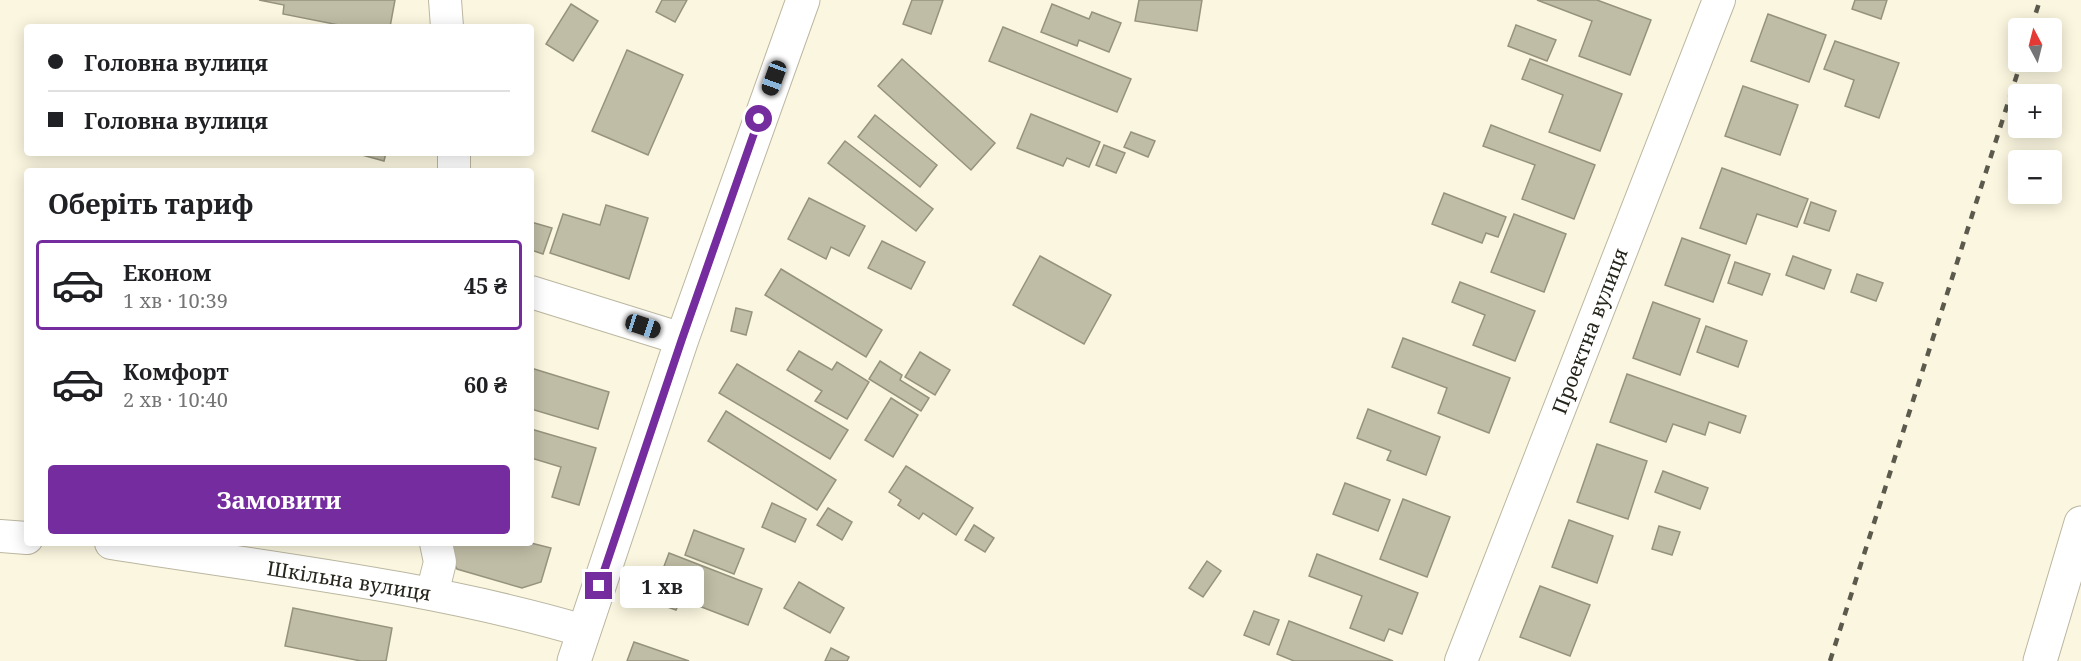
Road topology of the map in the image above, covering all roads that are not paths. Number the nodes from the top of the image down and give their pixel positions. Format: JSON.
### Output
{"nodes":[{"id":1,"x":445,"y":0,"type":"edge"},
{"id":2,"x":803,"y":0,"type":"edge"},
{"id":3,"x":1719,"y":0,"type":"edge"},
{"id":4,"x":447,"y":24,"type":"edge"},
{"id":5,"x":534,"y":293,"type":"edge"},
{"id":6,"x":682,"y":339,"type":"junction"},
{"id":7,"x":2081,"y":523,"type":"edge"},
{"id":8,"x":0,"y":536,"type":"edge"},
{"id":9,"x":24,"y":537,"type":"edge"},
{"id":10,"x":130,"y":546,"type":"edge"},
{"id":11,"x":437,"y":546,"type":"edge"},
{"id":12,"x":432,"y":594,"type":"junction"},
{"id":13,"x":579,"y":646,"type":"edge"},
{"id":14,"x":1461,"y":661,"type":"edge"},
{"id":15,"x":2040,"y":661,"type":"edge"}],
"edges":[{"from":1,"to":4,"type":"street"},
{"from":2,"to":6,"type":"main road"},
{"from":3,"to":14,"type":"street","name":"Проектна вулиця"},
{"from":5,"to":6,"type":"street"},
{"from":6,"to":13,"type":"main road"},
{"from":7,"to":15,"type":"main road"},
{"from":8,"to":9,"type":"street"},
{"from":10,"to":12,"type":"street","name":"Шкільна вулиця"},
{"from":11,"to":12,"type":"street"},
{"from":12,"to":13,"type":"street","name":"Шкільна вулиця"}]}
